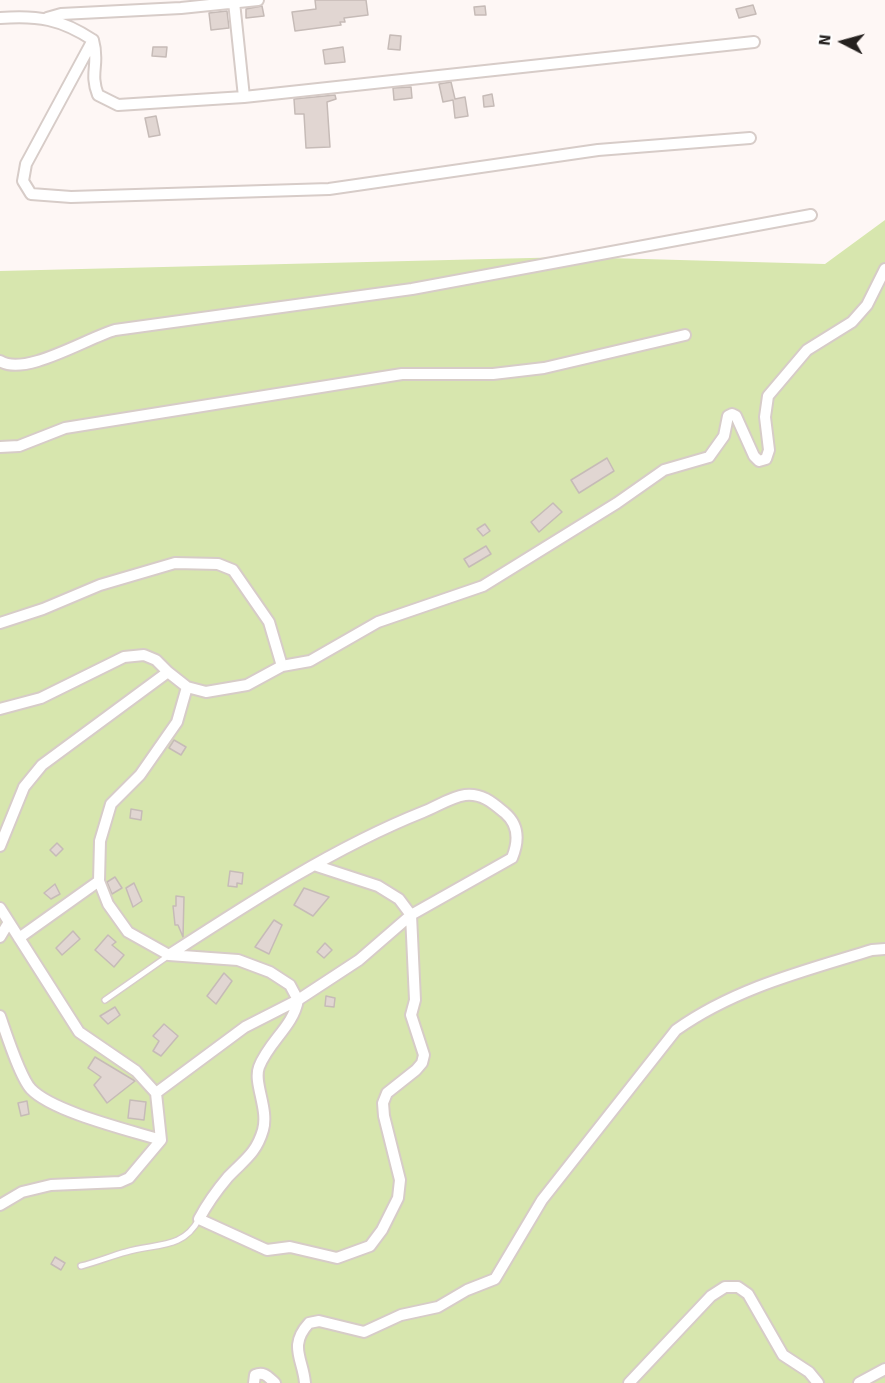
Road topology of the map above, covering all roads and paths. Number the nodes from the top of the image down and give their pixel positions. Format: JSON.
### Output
{"nodes":[{"id":1,"x":258,"y":0,"type":"edge"},
{"id":2,"x":234,"y":2,"type":"junction"},
{"id":3,"x":0,"y":18,"type":"edge"},
{"id":4,"x":44,"y":19,"type":"junction"},
{"id":5,"x":93,"y":40,"type":"junction"},
{"id":6,"x":754,"y":42,"type":"dead end"},
{"id":7,"x":244,"y":96,"type":"junction"},
{"id":8,"x":750,"y":138,"type":"dead end"},
{"id":9,"x":810,"y":215,"type":"dead end"},
{"id":10,"x":885,"y":269,"type":"edge"},
{"id":11,"x":685,"y":335,"type":"dead end"},
{"id":12,"x":0,"y":361,"type":"edge"},
{"id":13,"x":0,"y":447,"type":"edge"},
{"id":14,"x":0,"y":623,"type":"edge"},
{"id":15,"x":282,"y":666,"type":"junction"},
{"id":16,"x":168,"y":672,"type":"junction"},
{"id":17,"x":187,"y":687,"type":"junction"},
{"id":18,"x":0,"y":709,"type":"edge"},
{"id":19,"x":0,"y":846,"type":"edge"},
{"id":20,"x":317,"y":866,"type":"junction"},
{"id":21,"x":99,"y":881,"type":"junction"},
{"id":22,"x":0,"y":908,"type":"edge"},
{"id":23,"x":411,"y":915,"type":"junction"},
{"id":24,"x":9,"y":922,"type":"junction"},
{"id":25,"x":0,"y":937,"type":"edge"},
{"id":26,"x":19,"y":938,"type":"junction"},
{"id":27,"x":885,"y":950,"type":"edge"},
{"id":28,"x":170,"y":955,"type":"junction"},
{"id":29,"x":105,"y":1000,"type":"dead end"},
{"id":30,"x":298,"y":1000,"type":"junction"},
{"id":31,"x":0,"y":1016,"type":"edge"},
{"id":32,"x":156,"y":1093,"type":"junction"},
{"id":33,"x":161,"y":1140,"type":"junction"},
{"id":34,"x":0,"y":1205,"type":"edge"},
{"id":35,"x":199,"y":1219,"type":"junction"},
{"id":36,"x":81,"y":1266,"type":"dead end"},
{"id":37,"x":885,"y":1370,"type":"edge"},
{"id":38,"x":254,"y":1383,"type":"edge"},
{"id":39,"x":275,"y":1383,"type":"edge"},
{"id":40,"x":305,"y":1383,"type":"edge"},
{"id":41,"x":629,"y":1383,"type":"edge"},
{"id":42,"x":818,"y":1383,"type":"edge"},
{"id":43,"x":859,"y":1383,"type":"edge"}],
"edges":[{"from":1,"to":2,"type":"street"},
{"from":2,"to":4,"type":"street"},
{"from":2,"to":7,"type":"street"},
{"from":3,"to":4,"type":"street"},
{"from":4,"to":5,"type":"street"},
{"from":5,"to":7,"type":"street"},
{"from":5,"to":8,"type":"street"},
{"from":6,"to":7,"type":"street"},
{"from":9,"to":12,"type":"street"},
{"from":10,"to":15,"type":"street"},
{"from":11,"to":13,"type":"street"},
{"from":14,"to":15,"type":"street"},
{"from":15,"to":17,"type":"street"},
{"from":16,"to":17,"type":"street"},
{"from":16,"to":18,"type":"street"},
{"from":16,"to":19,"type":"street"},
{"from":17,"to":21,"type":"street"},
{"from":20,"to":23,"type":"street"},
{"from":20,"to":23,"type":"street"},
{"from":20,"to":28,"type":"street"},
{"from":21,"to":26,"type":"street"},
{"from":21,"to":28,"type":"street"},
{"from":22,"to":24,"type":"street"},
{"from":23,"to":30,"type":"street"},
{"from":23,"to":35,"type":"street"},
{"from":24,"to":25,"type":"street"},
{"from":24,"to":26,"type":"street"},
{"from":26,"to":32,"type":"street"},
{"from":27,"to":40,"type":"street"},
{"from":28,"to":29,"type":"lane"},
{"from":28,"to":30,"type":"street"},
{"from":30,"to":32,"type":"street"},
{"from":30,"to":35,"type":"street"},
{"from":31,"to":33,"type":"street"},
{"from":32,"to":33,"type":"street"},
{"from":33,"to":34,"type":"street"},
{"from":35,"to":36,"type":"lane"},
{"from":37,"to":43,"type":"street"},
{"from":38,"to":39,"type":"street"},
{"from":41,"to":42,"type":"street"}]}
